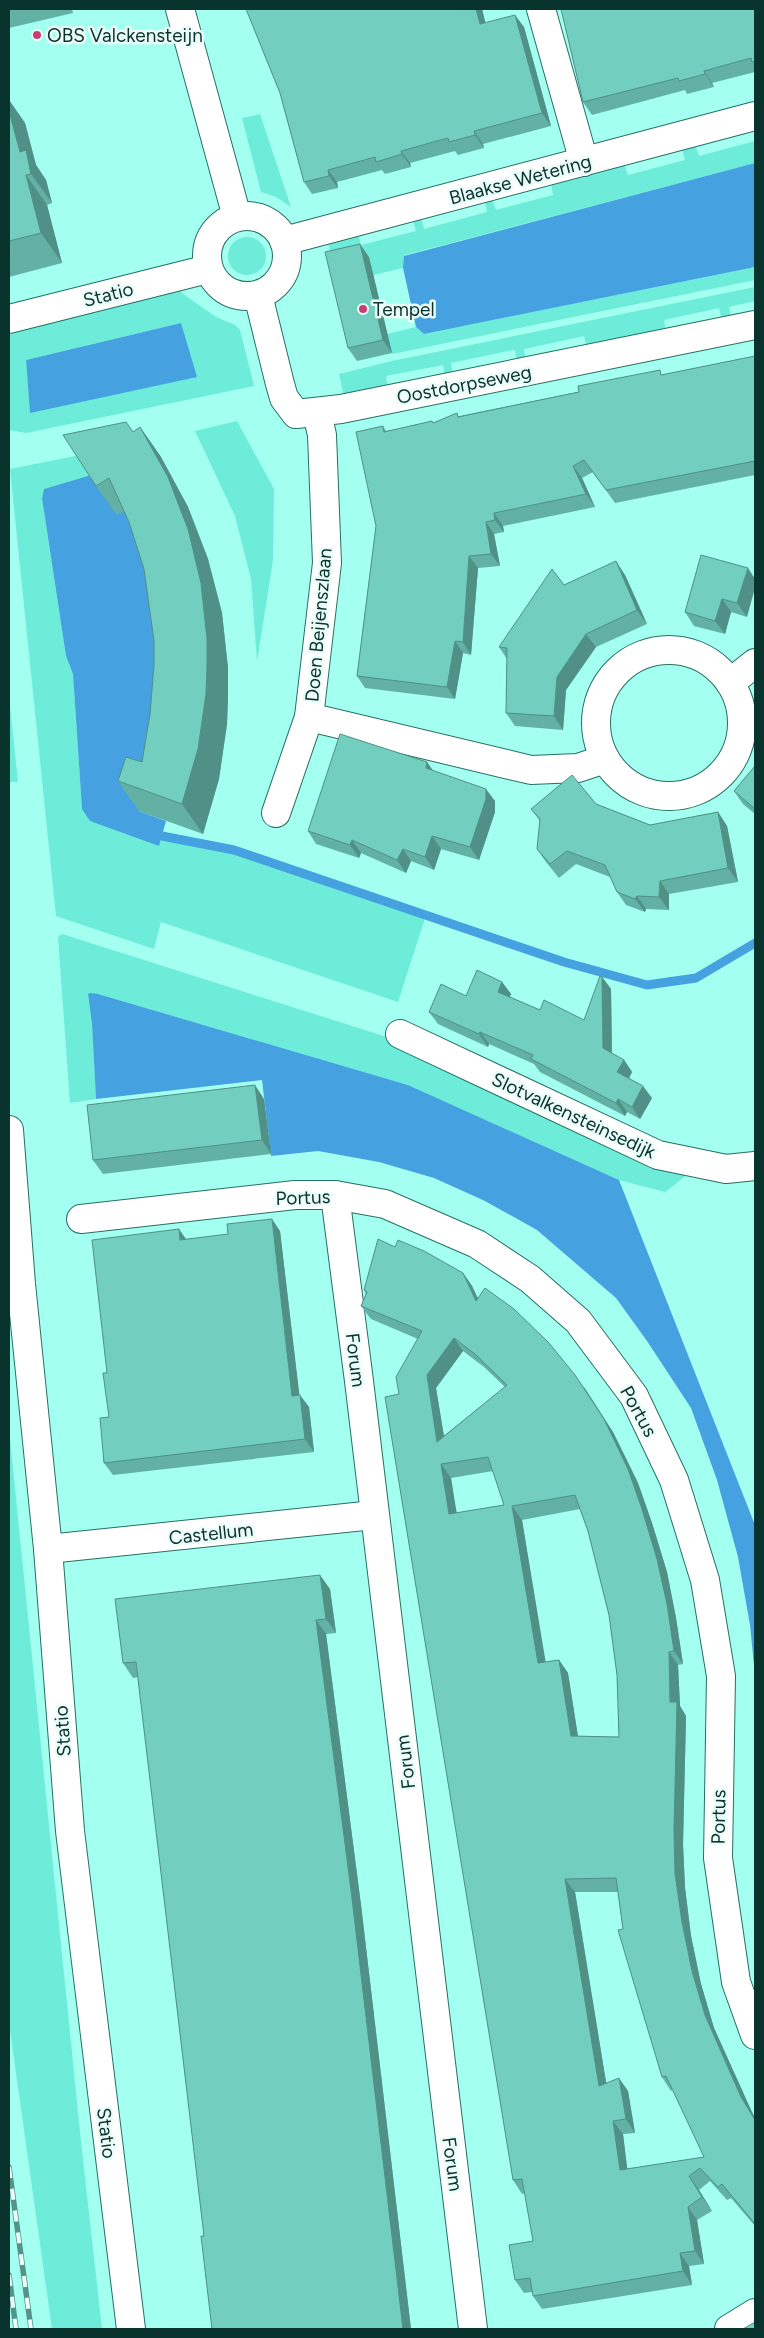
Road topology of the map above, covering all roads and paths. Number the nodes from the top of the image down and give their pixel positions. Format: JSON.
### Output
{"nodes":[{"id":1,"x":180,"y":9,"type":"edge"},
{"id":2,"x":541,"y":9,"type":"edge"},
{"id":3,"x":755,"y":116,"type":"edge"},
{"id":4,"x":584,"y":162,"type":"junction"},
{"id":5,"x":237,"y":216,"type":"junction"},
{"id":6,"x":284,"y":241,"type":"junction"},
{"id":7,"x":208,"y":269,"type":"junction"},
{"id":8,"x":258,"y":295,"type":"junction"},
{"id":9,"x":9,"y":320,"type":"edge"},
{"id":10,"x":755,"y":325,"type":"edge"},
{"id":11,"x":317,"y":413,"type":"junction"},
{"id":12,"x":755,"y":663,"type":"edge"},
{"id":13,"x":730,"y":683,"type":"junction"},
{"id":14,"x":309,"y":717,"type":"junction"},
{"id":15,"x":605,"y":759,"type":"junction"},
{"id":16,"x":276,"y":813,"type":"dead end"},
{"id":17,"x":400,"y":1034,"type":"dead end"},
{"id":18,"x":9,"y":1130,"type":"edge"},
{"id":19,"x":755,"y":1166,"type":"edge"},
{"id":20,"x":335,"y":1195,"type":"junction"},
{"id":21,"x":81,"y":1220,"type":"dead end"},
{"id":22,"x":374,"y":1515,"type":"junction"},
{"id":23,"x":48,"y":1549,"type":"junction"},
{"id":24,"x":755,"y":2035,"type":"edge"},
{"id":25,"x":755,"y":2314,"type":"edge"},
{"id":26,"x":131,"y":2329,"type":"edge"},
{"id":27,"x":473,"y":2329,"type":"edge"},
{"id":28,"x":729,"y":2329,"type":"edge"}],
"edges":[{"from":1,"to":5,"type":"street"},
{"from":2,"to":4,"type":"street"},
{"from":3,"to":4,"type":"street","name":"Blaakse Wetering"},
{"from":4,"to":6,"type":"street","name":"Blaakse Wetering"},
{"from":5,"to":6,"type":"street"},
{"from":5,"to":7,"type":"street"},
{"from":6,"to":8,"type":"street"},
{"from":7,"to":8,"type":"street"},
{"from":7,"to":9,"type":"street","name":"Statio"},
{"from":8,"to":11,"type":"street","name":"Oostdorpseweg"},
{"from":10,"to":11,"type":"street","name":"Oostdorpseweg"},
{"from":11,"to":14,"type":"street","name":"Doen Beijenszlaan"},
{"from":12,"to":13,"type":"street"},
{"from":13,"to":15,"type":"street"},
{"from":13,"to":15,"type":"street"},
{"from":14,"to":15,"type":"street","name":"Doen Beijenszlaan"},
{"from":14,"to":16,"type":"street","name":"Doen Beijenszlaan"},
{"from":17,"to":19,"type":"street","name":"Slotvalkensteinsedijk"},
{"from":18,"to":23,"type":"street","name":"Statio"},
{"from":20,"to":21,"type":"street","name":"Portus"},
{"from":20,"to":22,"type":"street","name":"Forum"},
{"from":20,"to":24,"type":"street","name":"Portus"},
{"from":22,"to":23,"type":"street","name":"Castellum"},
{"from":22,"to":27,"type":"street","name":"Forum"},
{"from":23,"to":26,"type":"street","name":"Statio"},
{"from":25,"to":28,"type":"street"}]}
